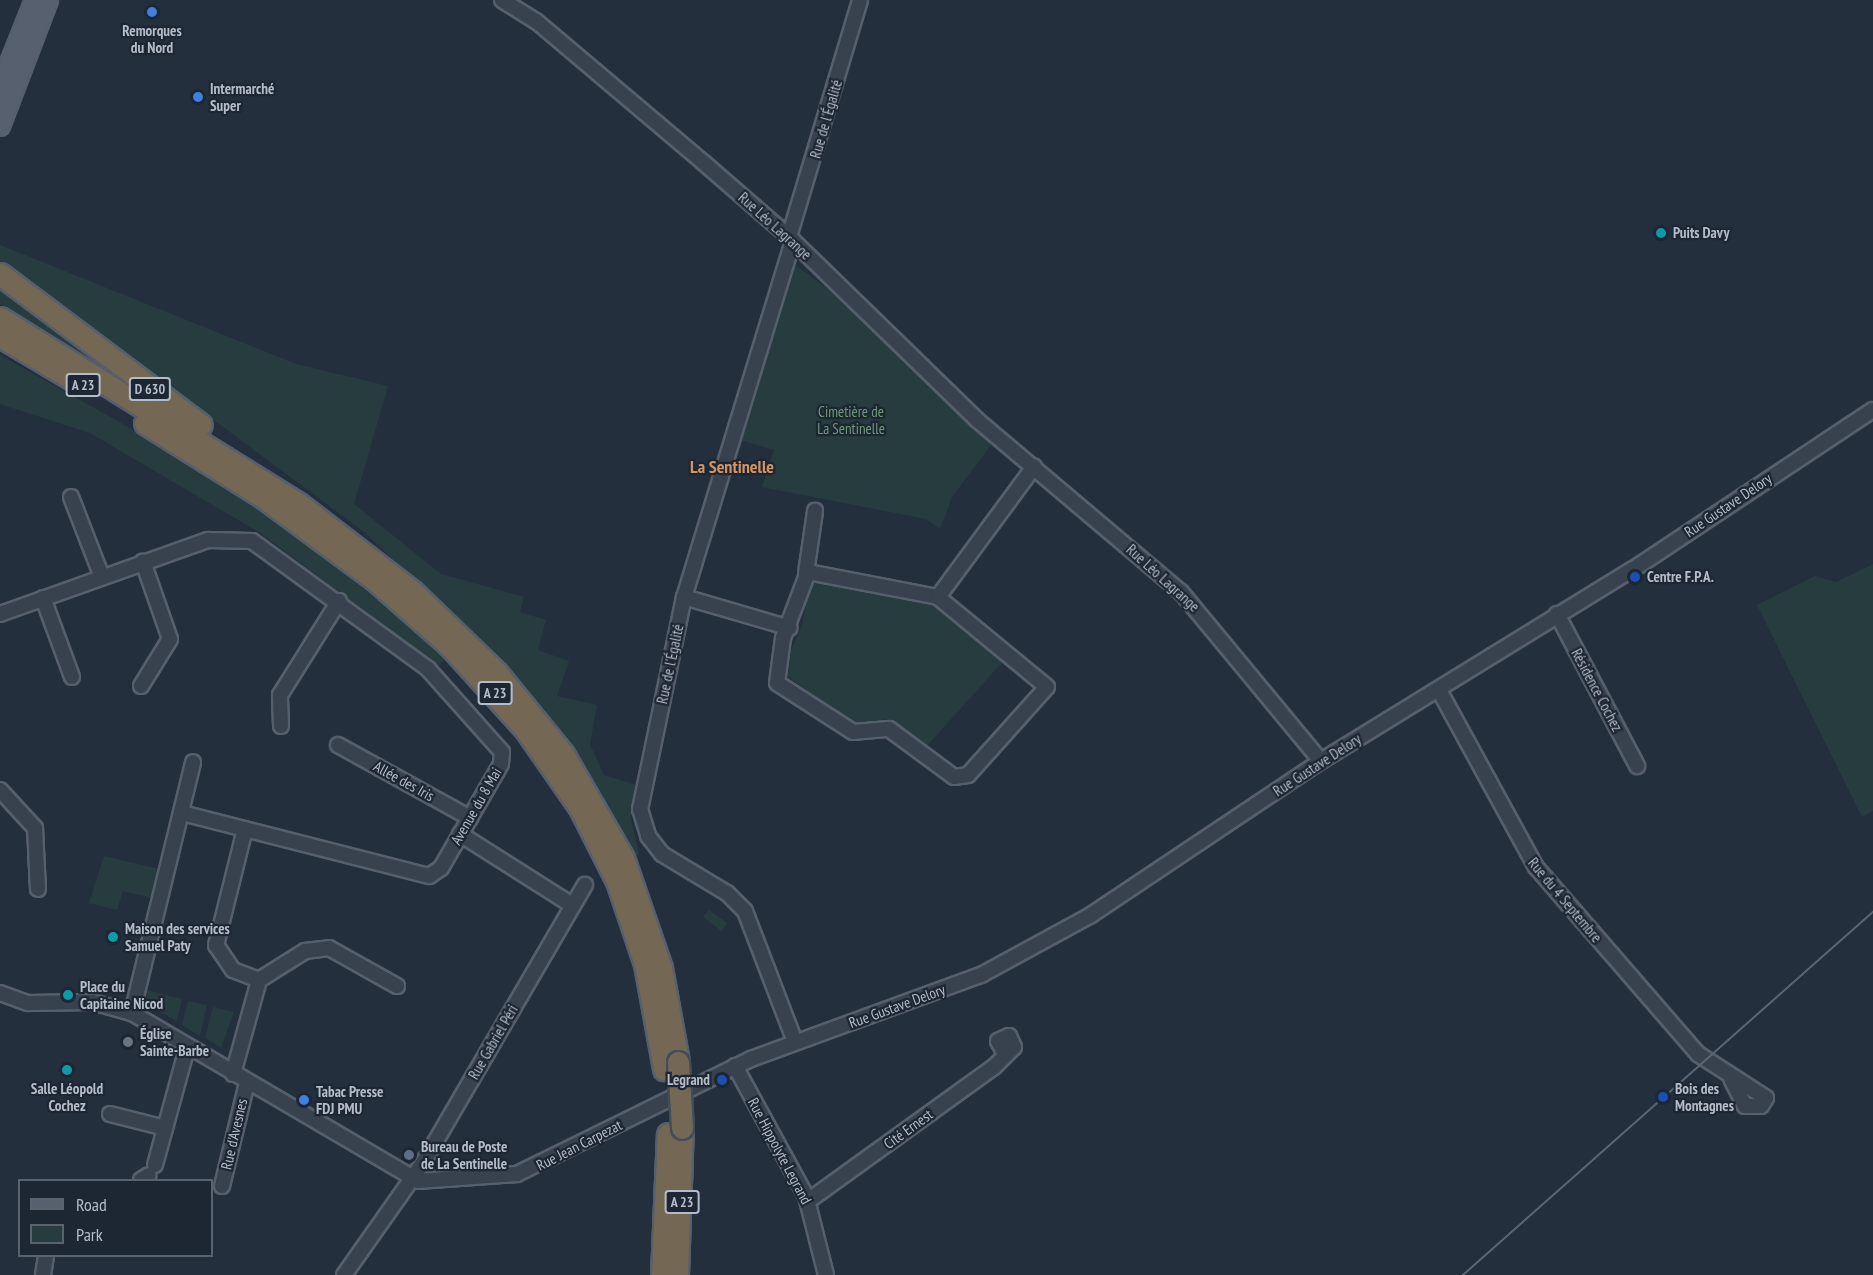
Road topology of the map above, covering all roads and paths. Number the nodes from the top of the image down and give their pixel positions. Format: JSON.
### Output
{"nodes":[{"id":1,"x":35,"y":0,"type":"edge"},
{"id":2,"x":48,"y":0,"type":"edge"},
{"id":3,"x":502,"y":0,"type":"edge"},
{"id":4,"x":860,"y":0,"type":"edge"},
{"id":5,"x":0,"y":88,"type":"edge"},
{"id":6,"x":0,"y":126,"type":"edge"},
{"id":7,"x":791,"y":239,"type":"junction"},
{"id":8,"x":0,"y":274,"type":"edge"},
{"id":9,"x":0,"y":318,"type":"edge"},
{"id":10,"x":0,"y":336,"type":"edge"},
{"id":11,"x":1873,"y":410,"type":"edge"},
{"id":12,"x":1034,"y":467,"type":"junction"},
{"id":13,"x":71,"y":497,"type":"dead end"},
{"id":14,"x":299,"y":504,"type":"junction"},
{"id":15,"x":815,"y":511,"type":"dead end"},
{"id":16,"x":143,"y":562,"type":"junction"},
{"id":17,"x":807,"y":573,"type":"junction"},
{"id":18,"x":102,"y":577,"type":"junction"},
{"id":19,"x":684,"y":597,"type":"junction"},
{"id":20,"x":938,"y":597,"type":"junction"},
{"id":21,"x":43,"y":598,"type":"junction"},
{"id":22,"x":339,"y":601,"type":"junction"},
{"id":23,"x":0,"y":614,"type":"edge"},
{"id":24,"x":1557,"y":614,"type":"junction"},
{"id":25,"x":790,"y":628,"type":"junction"},
{"id":26,"x":72,"y":677,"type":"dead end"},
{"id":27,"x":141,"y":686,"type":"dead end"},
{"id":28,"x":1439,"y":690,"type":"junction"},
{"id":29,"x":281,"y":726,"type":"dead end"},
{"id":30,"x":338,"y":745,"type":"dead end"},
{"id":31,"x":1321,"y":761,"type":"junction"},
{"id":32,"x":193,"y":762,"type":"dead end"},
{"id":33,"x":1637,"y":766,"type":"dead end"},
{"id":34,"x":0,"y":790,"type":"edge"},
{"id":35,"x":181,"y":813,"type":"junction"},
{"id":36,"x":470,"y":818,"type":"junction"},
{"id":37,"x":245,"y":830,"type":"junction"},
{"id":38,"x":460,"y":834,"type":"junction"},
{"id":39,"x":585,"y":885,"type":"dead end"},
{"id":40,"x":39,"y":889,"type":"dead end"},
{"id":41,"x":572,"y":905,"type":"junction"},
{"id":42,"x":259,"y":980,"type":"junction"},
{"id":43,"x":397,"y":986,"type":"dead end"},
{"id":44,"x":0,"y":993,"type":"edge"},
{"id":45,"x":132,"y":1013,"type":"junction"},
{"id":46,"x":795,"y":1042,"type":"junction"},
{"id":47,"x":187,"y":1048,"type":"junction"},
{"id":48,"x":1004,"y":1052,"type":"dead end"},
{"id":49,"x":671,"y":1066,"type":"junction"},
{"id":50,"x":735,"y":1066,"type":"junction"},
{"id":51,"x":233,"y":1074,"type":"junction"},
{"id":52,"x":1731,"y":1079,"type":"dead end"},
{"id":53,"x":248,"y":1083,"type":"junction"},
{"id":54,"x":110,"y":1114,"type":"dead end"},
{"id":55,"x":165,"y":1128,"type":"junction"},
{"id":56,"x":675,"y":1131,"type":"junction"},
{"id":57,"x":148,"y":1173,"type":"edge"},
{"id":58,"x":413,"y":1179,"type":"junction"},
{"id":59,"x":222,"y":1186,"type":"dead end"},
{"id":60,"x":808,"y":1202,"type":"junction"},
{"id":61,"x":46,"y":1257,"type":"edge"},
{"id":62,"x":43,"y":1275,"type":"edge"},
{"id":63,"x":344,"y":1275,"type":"edge"},
{"id":64,"x":662,"y":1275,"type":"edge"},
{"id":65,"x":677,"y":1275,"type":"edge"},
{"id":66,"x":826,"y":1275,"type":"edge"}],
"edges":[{"from":1,"to":5,"type":"main road"},
{"from":2,"to":6,"type":"main road"},
{"from":3,"to":7,"type":"street","name":"Rue Léo Lagrange"},
{"from":4,"to":7,"type":"street","name":"Rue de l'Égalité"},
{"from":7,"to":12,"type":"street","name":"Rue Léo Lagrange"},
{"from":7,"to":19,"type":"street","name":"Rue de l'Égalité"},
{"from":8,"to":14,"type":"highway","number":"D 630"},
{"from":9,"to":14,"type":"highway","number":"A 23"},
{"from":10,"to":49,"type":"highway","number":"A 23"},
{"from":11,"to":24,"type":"street","name":"Rue Gustave Delory"},
{"from":12,"to":20,"type":"street"},
{"from":12,"to":31,"type":"street","name":"Rue Léo Lagrange"},
{"from":13,"to":18,"type":"street"},
{"from":14,"to":49,"type":"highway","number":"A 23"},
{"from":15,"to":17,"type":"street"},
{"from":16,"to":18,"type":"street","name":"Avenue du 8 Mai"},
{"from":16,"to":22,"type":"street","name":"Avenue du 8 Mai"},
{"from":16,"to":27,"type":"street"},
{"from":17,"to":20,"type":"street"},
{"from":17,"to":25,"type":"street"},
{"from":18,"to":21,"type":"street","name":"Avenue du 8 Mai"},
{"from":19,"to":25,"type":"street"},
{"from":19,"to":46,"type":"street","name":"Rue de l'Égalité"},
{"from":20,"to":25,"type":"street"},
{"from":21,"to":23,"type":"street","name":"Avenue du 8 Mai"},
{"from":21,"to":26,"type":"street"},
{"from":22,"to":29,"type":"street"},
{"from":22,"to":36,"type":"street","name":"Avenue du 8 Mai"},
{"from":24,"to":28,"type":"street","name":"Rue Gustave Delory"},
{"from":24,"to":33,"type":"street","name":"Résidence Cochez"},
{"from":28,"to":31,"type":"street","name":"Rue Gustave Delory"},
{"from":28,"to":52,"type":"street","name":"Rue du 4 Septembre"},
{"from":30,"to":36,"type":"street","name":"Allée des Iris"},
{"from":31,"to":46,"type":"street","name":"Rue Gustave Delory"},
{"from":32,"to":35,"type":"street"},
{"from":34,"to":40,"type":"street"},
{"from":35,"to":37,"type":"street","name":"Avenue du 8 Mai"},
{"from":35,"to":45,"type":"street"},
{"from":36,"to":38,"type":"street","name":"Avenue du 8 Mai"},
{"from":37,"to":38,"type":"street","name":"Avenue du 8 Mai"},
{"from":37,"to":42,"type":"street"},
{"from":38,"to":41,"type":"street"},
{"from":39,"to":41,"type":"street","name":"Rue Gabriel Péri"},
{"from":41,"to":58,"type":"street","name":"Rue Gabriel Péri"},
{"from":42,"to":43,"type":"street"},
{"from":42,"to":51,"type":"street"},
{"from":44,"to":45,"type":"street"},
{"from":45,"to":47,"type":"street"},
{"from":46,"to":50,"type":"street","name":"Rue Gustave Delory"},
{"from":47,"to":51,"type":"street"},
{"from":47,"to":55,"type":"street"},
{"from":48,"to":60,"type":"street","name":"Cité Ernest"},
{"from":49,"to":56,"type":"highway","number":"A 23"},
{"from":50,"to":58,"type":"street","name":"Rue Jean Carpezat"},
{"from":50,"to":60,"type":"street","name":"Rue Hippolyte Legrand"},
{"from":51,"to":53,"type":"street"},
{"from":53,"to":58,"type":"street"},
{"from":53,"to":59,"type":"street","name":"Rue d'Avesnes"},
{"from":54,"to":55,"type":"street"},
{"from":55,"to":57,"type":"street"},
{"from":56,"to":64,"type":"highway","number":"A 23"},
{"from":56,"to":65,"type":"highway","number":"A 23"},
{"from":58,"to":63,"type":"street","name":"Rue Gabriel Péri"},
{"from":60,"to":66,"type":"street","name":"Rue Hippolyte Legrand"},
{"from":61,"to":62,"type":"street"}]}
